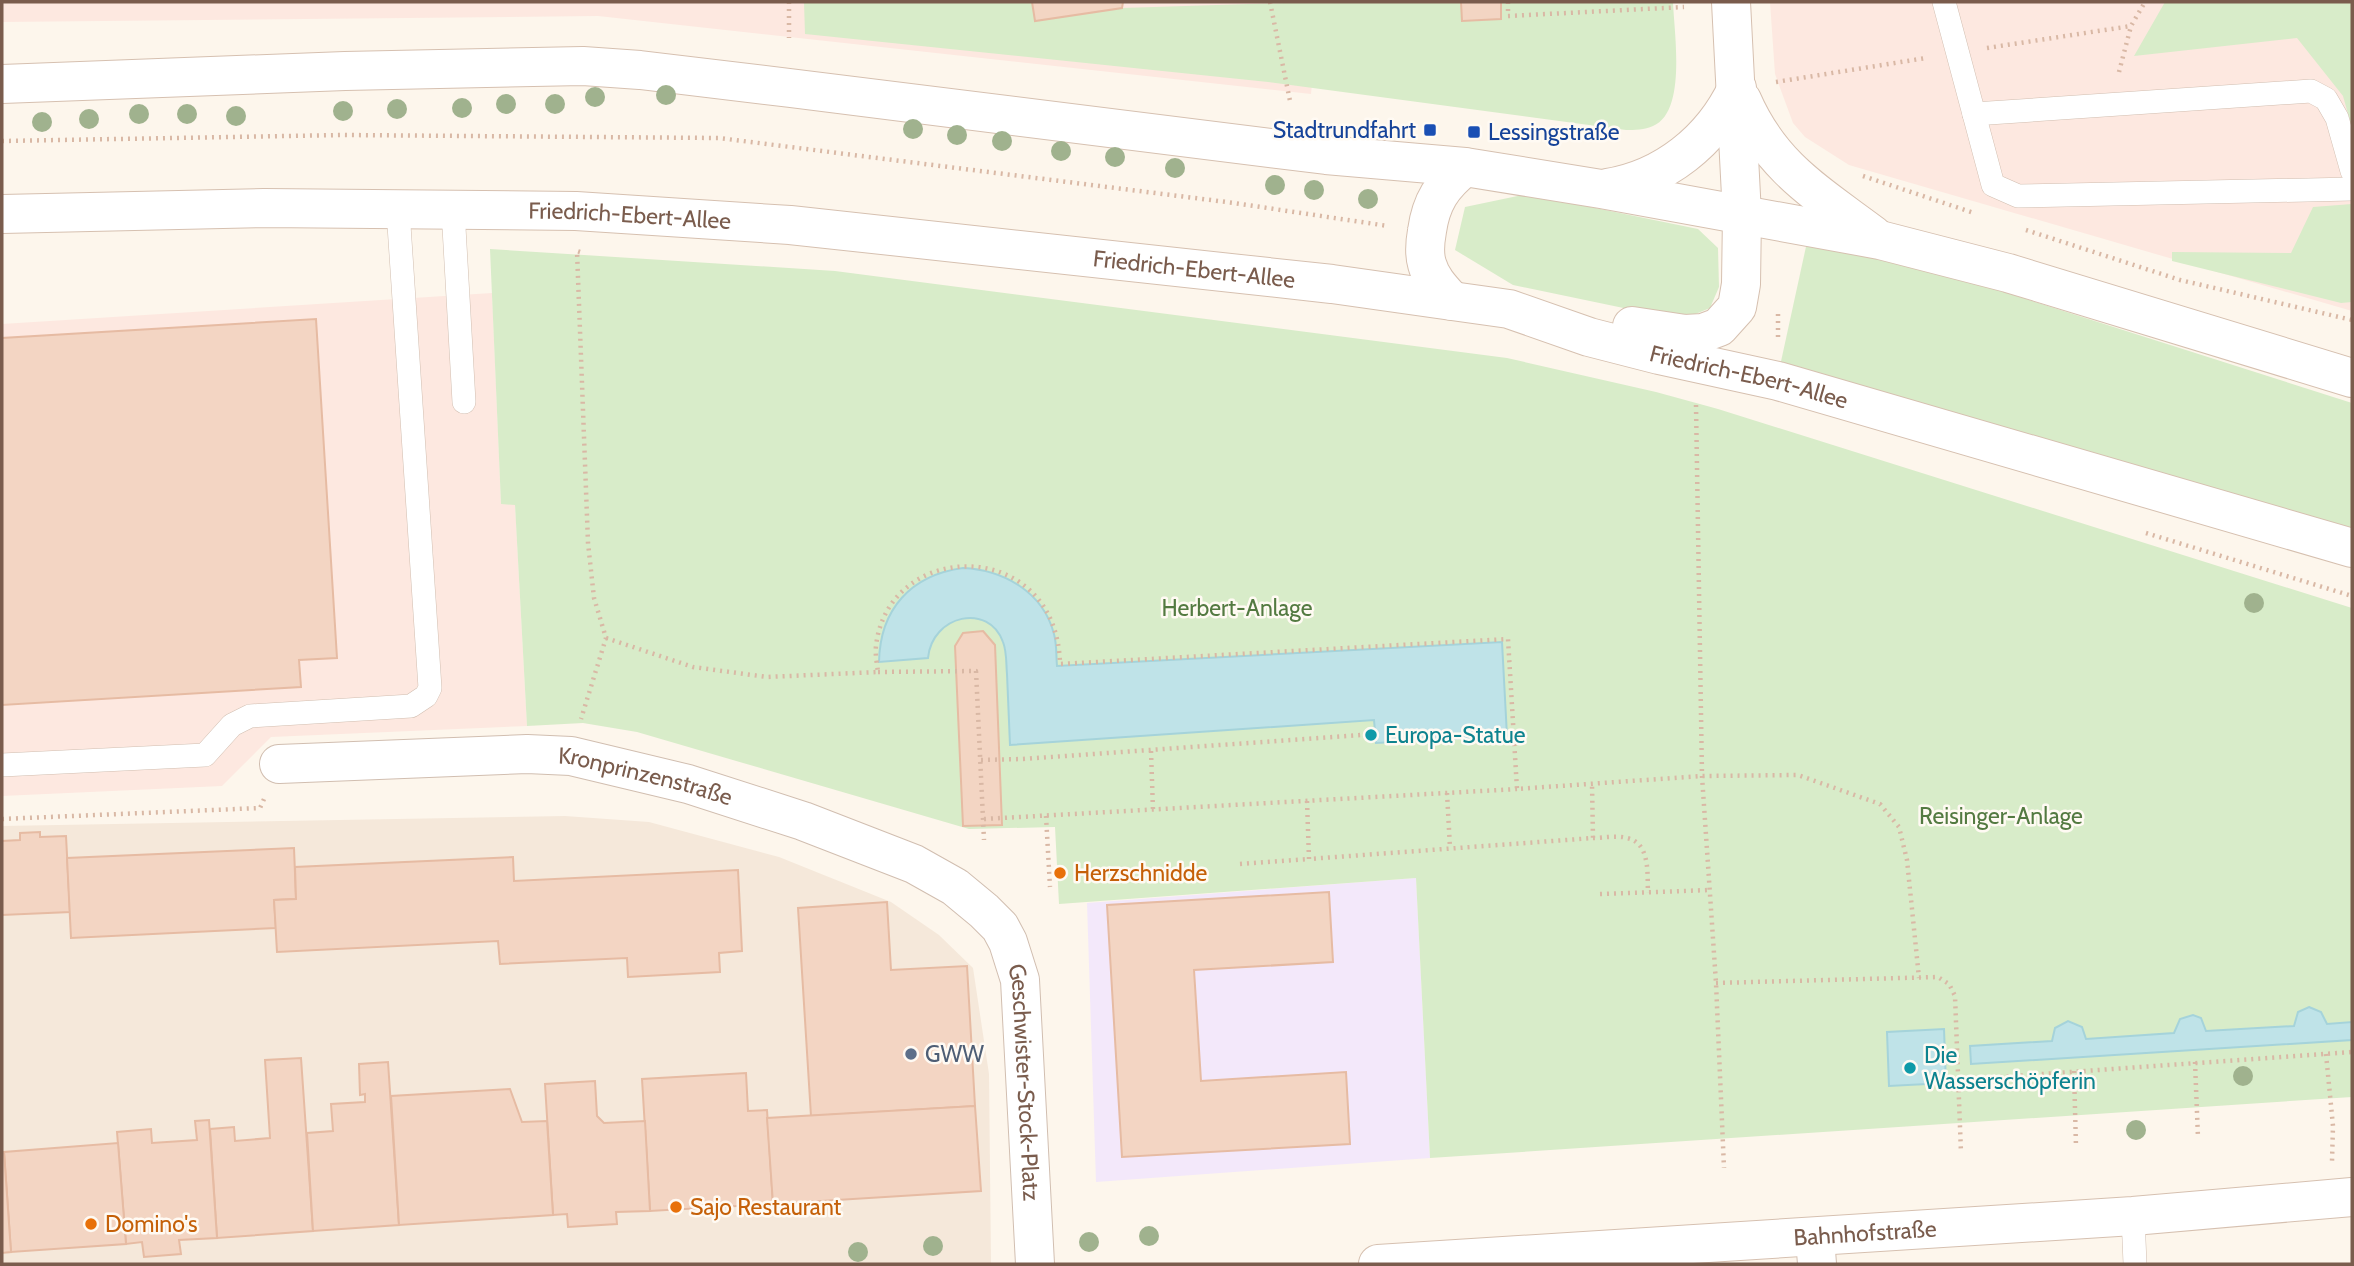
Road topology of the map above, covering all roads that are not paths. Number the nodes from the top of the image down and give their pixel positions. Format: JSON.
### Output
{"nodes":[{"id":1,"x":1731,"y":2,"type":"edge"},
{"id":2,"x":1944,"y":2,"type":"edge"},
{"id":3,"x":2,"y":84,"type":"edge"},
{"id":4,"x":1737,"y":88,"type":"junction"},
{"id":5,"x":1974,"y":114,"type":"junction"},
{"id":6,"x":1465,"y":167,"type":"junction"},
{"id":7,"x":2352,"y":172,"type":"edge"},
{"id":8,"x":1601,"y":189,"type":"junction"},
{"id":9,"x":2352,"y":190,"type":"edge"},
{"id":10,"x":398,"y":210,"type":"junction"},
{"id":11,"x":453,"y":210,"type":"junction"},
{"id":12,"x":2,"y":214,"type":"edge"},
{"id":13,"x":1742,"y":215,"type":"junction"},
{"id":14,"x":1880,"y":240,"type":"junction"},
{"id":15,"x":1452,"y":300,"type":"junction"},
{"id":16,"x":1509,"y":309,"type":"junction"},
{"id":17,"x":2352,"y":378,"type":"edge"},
{"id":18,"x":464,"y":402,"type":"dead end"},
{"id":19,"x":2352,"y":548,"type":"edge"},
{"id":20,"x":279,"y":764,"type":"dead end"},
{"id":21,"x":2,"y":765,"type":"edge"},
{"id":22,"x":984,"y":911,"type":"joint"},
{"id":23,"x":2352,"y":1197,"type":"edge"},
{"id":24,"x":2133,"y":1216,"type":"junction"},
{"id":25,"x":1816,"y":1251,"type":"edge"},
{"id":26,"x":1035,"y":1264,"type":"edge"},
{"id":27,"x":1378,"y":1264,"type":"edge"},
{"id":28,"x":2136,"y":1264,"type":"edge"}],
"edges":[{"from":1,"to":4,"type":"street"},
{"from":2,"to":5,"type":"lane"},
{"from":3,"to":6,"type":"street"},
{"from":4,"to":8,"type":"street"},
{"from":4,"to":13,"type":"street"},
{"from":4,"to":14,"type":"street"},
{"from":5,"to":7,"type":"lane"},
{"from":5,"to":9,"type":"lane"},
{"from":6,"to":8,"type":"street"},
{"from":6,"to":15,"type":"street"},
{"from":8,"to":13,"type":"street"},
{"from":10,"to":11,"type":"street","name":"Friedrich-Ebert-Allee"},
{"from":10,"to":12,"type":"street","name":"Friedrich-Ebert-Allee"},
{"from":10,"to":21,"type":"lane"},
{"from":11,"to":15,"type":"street","name":"Friedrich-Ebert-Allee"},
{"from":11,"to":18,"type":"lane"},
{"from":13,"to":14,"type":"street"},
{"from":13,"to":16,"type":"street"},
{"from":14,"to":17,"type":"street"},
{"from":15,"to":16,"type":"street","name":"Friedrich-Ebert-Allee"},
{"from":16,"to":19,"type":"street","name":"Friedrich-Ebert-Allee"},
{"from":20,"to":22,"type":"street","name":"Kronprinzenstraße"},
{"from":22,"to":26,"type":"street","name":"Geschwister-Stock-Platz"},
{"from":23,"to":24,"type":"street","name":"Bahnhofstraße"},
{"from":24,"to":25,"type":"street","name":"Bahnhofstraße"},
{"from":24,"to":28,"type":"lane"},
{"from":25,"to":27,"type":"street","name":"Bahnhofstraße"}]}
